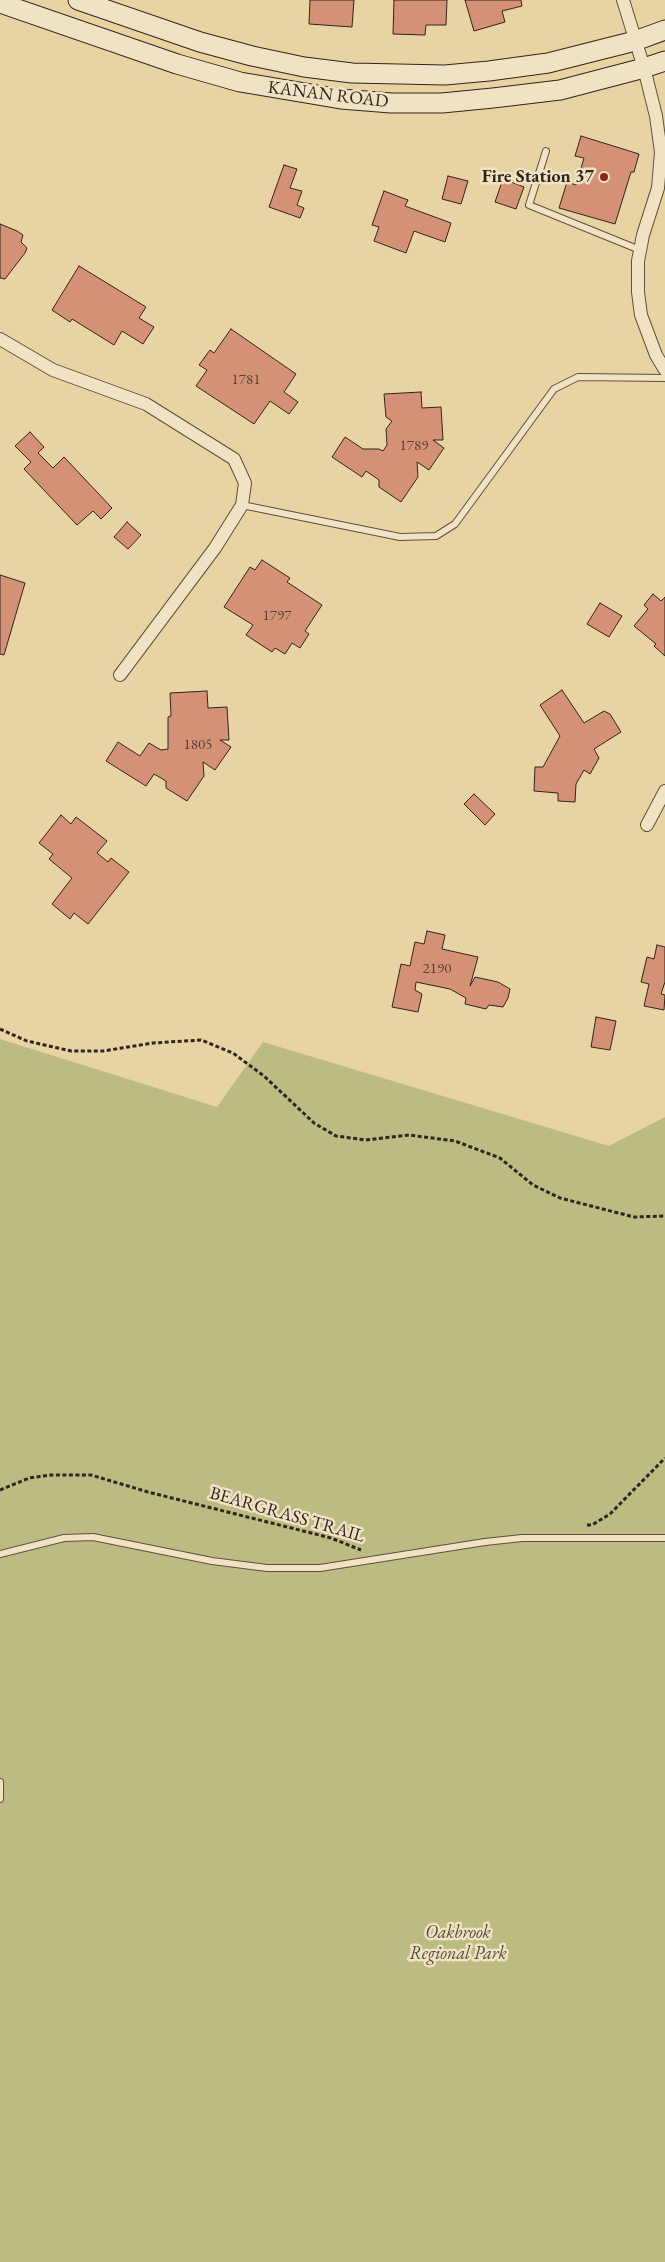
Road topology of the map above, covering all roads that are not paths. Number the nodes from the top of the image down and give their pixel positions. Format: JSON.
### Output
{"nodes":[{"id":1,"x":78,"y":0,"type":"edge"},
{"id":2,"x":622,"y":0,"type":"edge"},
{"id":3,"x":0,"y":3,"type":"edge"},
{"id":4,"x":665,"y":30,"type":"edge"},
{"id":5,"x":635,"y":41,"type":"junction"},
{"id":6,"x":665,"y":60,"type":"edge"},
{"id":7,"x":644,"y":68,"type":"junction"},
{"id":8,"x":546,"y":150,"type":"dead end"},
{"id":9,"x":640,"y":250,"type":"junction"},
{"id":10,"x":0,"y":339,"type":"edge"},
{"id":11,"x":665,"y":370,"type":"edge"},
{"id":12,"x":665,"y":378,"type":"edge"},
{"id":13,"x":242,"y":505,"type":"junction"},
{"id":14,"x":120,"y":675,"type":"dead end"},
{"id":15,"x":665,"y":791,"type":"edge"},
{"id":16,"x":647,"y":825,"type":"dead end"},
{"id":17,"x":665,"y":1538,"type":"edge"},
{"id":18,"x":0,"y":1554,"type":"edge"},
{"id":19,"x":0,"y":1782,"type":"edge"},
{"id":20,"x":0,"y":1799,"type":"edge"}],
"edges":[{"from":1,"to":5,"type":"main road","name":"KANAN ROAD"},
{"from":2,"to":5,"type":"street"},
{"from":3,"to":7,"type":"main road","name":"KANAN ROAD"},
{"from":4,"to":5,"type":"main road","name":"KANAN ROAD"},
{"from":5,"to":7,"type":"street"},
{"from":6,"to":7,"type":"main road","name":"KANAN ROAD"},
{"from":7,"to":9,"type":"street"},
{"from":8,"to":9,"type":"lane"},
{"from":9,"to":11,"type":"street"},
{"from":10,"to":13,"type":"street"},
{"from":12,"to":13,"type":"lane"},
{"from":13,"to":14,"type":"street"},
{"from":15,"to":16,"type":"street"},
{"from":17,"to":18,"type":"lane"},
{"from":19,"to":20,"type":"lane"}]}
